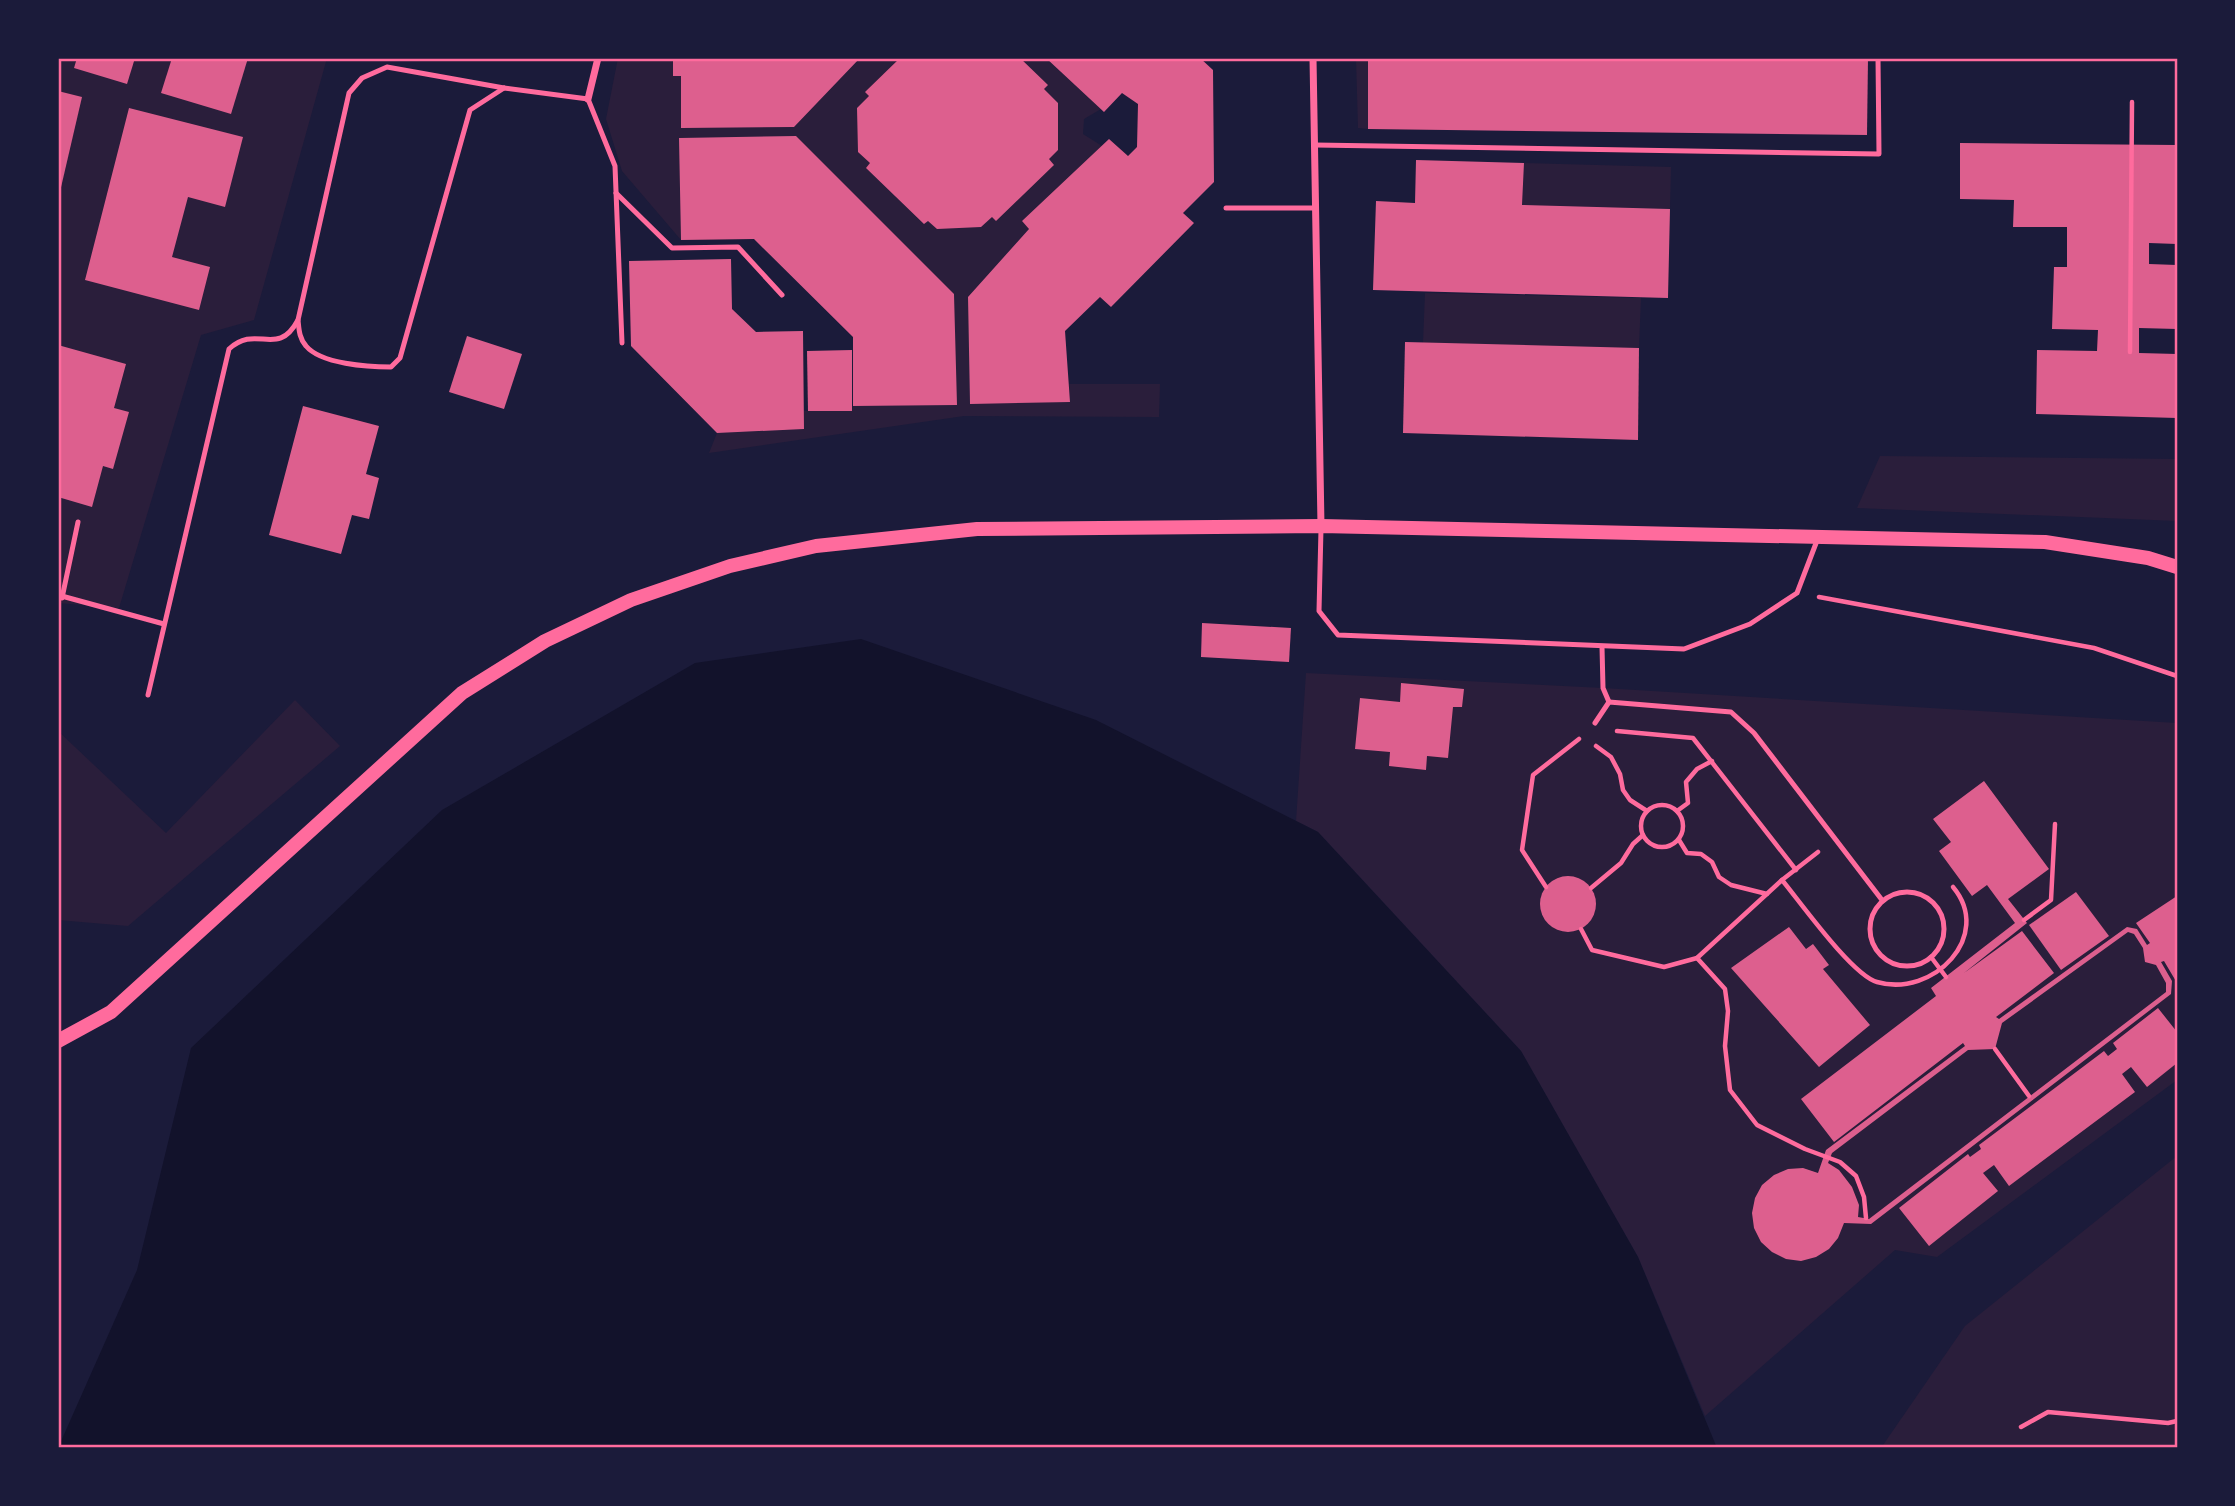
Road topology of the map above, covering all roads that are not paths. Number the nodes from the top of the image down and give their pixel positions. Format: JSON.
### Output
{"nodes":[{"id":1,"x":598,"y":58,"type":"edge"},
{"id":2,"x":1313,"y":58,"type":"edge"},
{"id":3,"x":1878,"y":58,"type":"edge"},
{"id":4,"x":504,"y":88,"type":"junction"},
{"id":5,"x":588,"y":99,"type":"junction"},
{"id":6,"x":1315,"y":145,"type":"junction"},
{"id":7,"x":616,"y":193,"type":"junction"},
{"id":8,"x":1226,"y":208,"type":"dead end"},
{"id":9,"x":1315,"y":208,"type":"junction"},
{"id":10,"x":782,"y":295,"type":"dead end"},
{"id":11,"x":298,"y":320,"type":"junction"},
{"id":12,"x":622,"y":343,"type":"dead end"},
{"id":13,"x":78,"y":522,"type":"dead end"},
{"id":14,"x":1321,"y":526,"type":"junction"},
{"id":15,"x":1818,"y":537,"type":"junction"},
{"id":16,"x":2148,"y":558,"type":"junction"},
{"id":17,"x":2177,"y":560,"type":"edge"},
{"id":18,"x":2177,"y":567,"type":"edge"},
{"id":19,"x":60,"y":596,"type":"edge"},
{"id":20,"x":164,"y":624,"type":"junction"},
{"id":21,"x":1602,"y":647,"type":"junction"},
{"id":22,"x":148,"y":695,"type":"dead end"},
{"id":23,"x":1609,"y":702,"type":"junction"},
{"id":24,"x":1595,"y":723,"type":"dead end"},
{"id":25,"x":1882,"y":900,"type":"junction"},
{"id":26,"x":58,"y":1041,"type":"edge"}],
"edges":[{"from":1,"to":5,"type":"street"},
{"from":2,"to":6,"type":"street"},
{"from":3,"to":6,"type":"lane"},
{"from":4,"to":5,"type":"lane"},
{"from":4,"to":11,"type":"lane"},
{"from":4,"to":11,"type":"lane"},
{"from":5,"to":7,"type":"lane"},
{"from":6,"to":9,"type":"street"},
{"from":7,"to":10,"type":"lane"},
{"from":7,"to":12,"type":"lane"},
{"from":8,"to":9,"type":"lane"},
{"from":9,"to":14,"type":"street"},
{"from":11,"to":20,"type":"lane"},
{"from":13,"to":19,"type":"lane"},
{"from":14,"to":15,"type":"main road"},
{"from":14,"to":21,"type":"lane"},
{"from":14,"to":26,"type":"main road"},
{"from":15,"to":16,"type":"main road"},
{"from":15,"to":21,"type":"lane"},
{"from":16,"to":17,"type":"street"},
{"from":16,"to":18,"type":"main road"},
{"from":19,"to":20,"type":"lane"},
{"from":20,"to":22,"type":"lane"},
{"from":21,"to":23,"type":"lane"},
{"from":23,"to":24,"type":"lane"},
{"from":23,"to":25,"type":"lane"},
{"from":25,"to":25,"type":"lane"}]}
